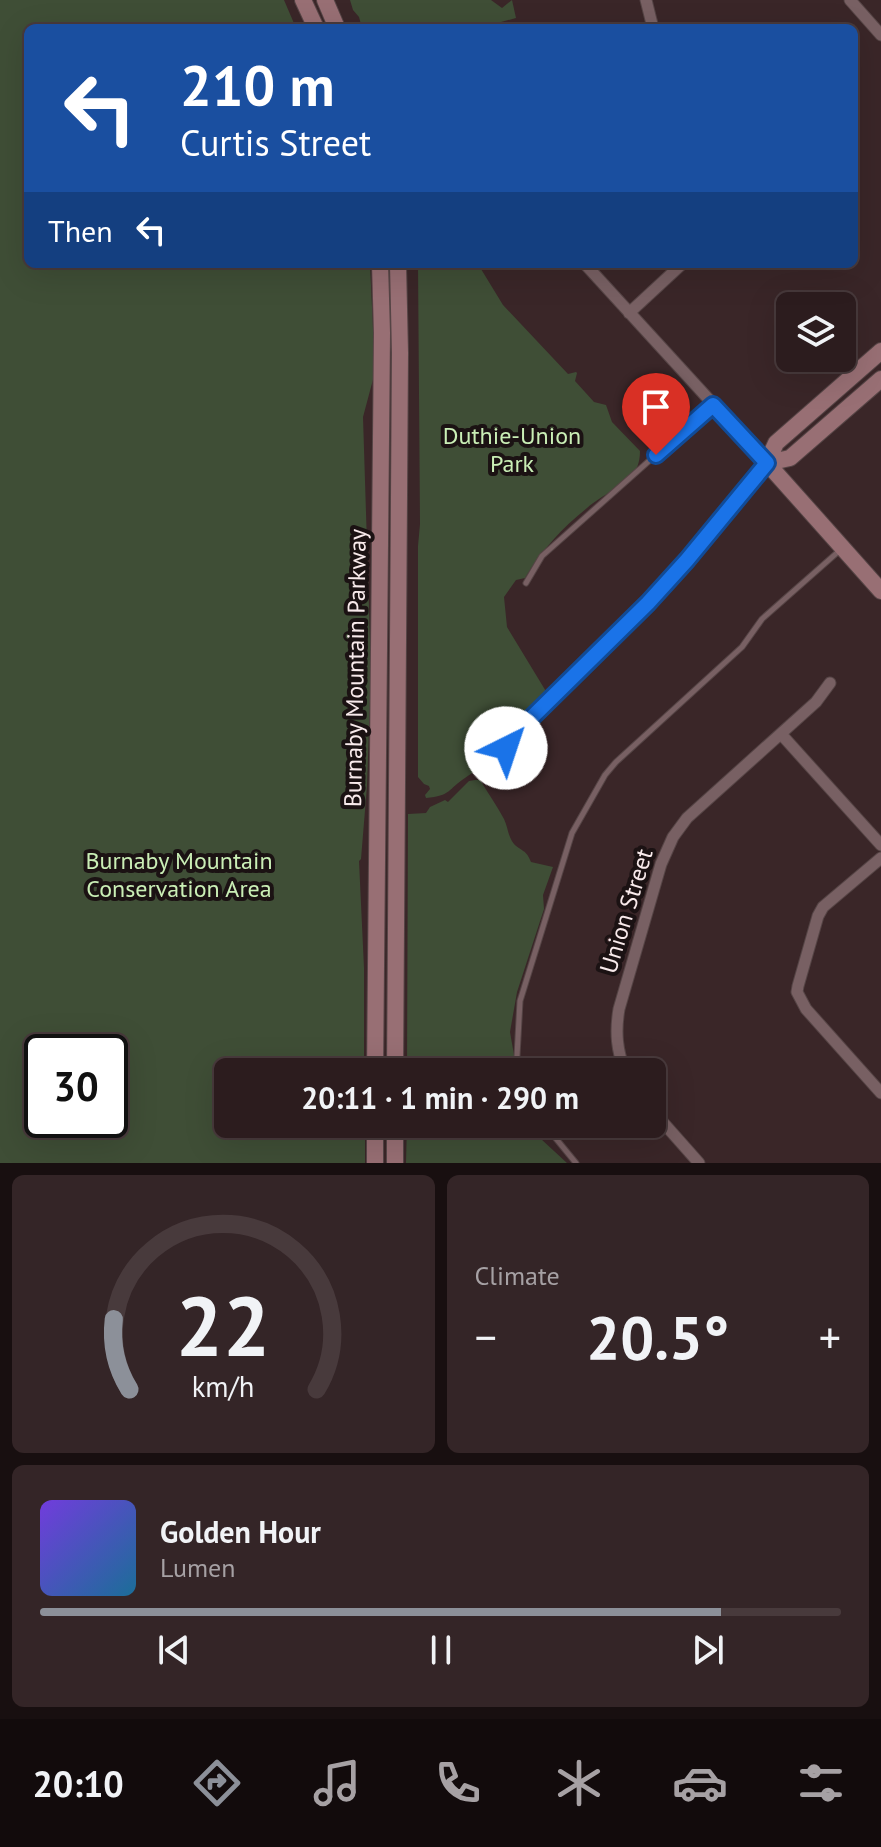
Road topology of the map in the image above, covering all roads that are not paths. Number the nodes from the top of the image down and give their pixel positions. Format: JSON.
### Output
{"nodes":[{"id":1,"x":303,"y":0,"type":"edge"},
{"id":2,"x":325,"y":0,"type":"edge"},
{"id":3,"x":646,"y":0,"type":"edge"},
{"id":4,"x":850,"y":0,"type":"edge"},
{"id":5,"x":314,"y":24,"type":"edge"},
{"id":6,"x":335,"y":24,"type":"edge"},
{"id":7,"x":652,"y":24,"type":"edge"},
{"id":8,"x":881,"y":35,"type":"edge"},
{"id":9,"x":380,"y":268,"type":"edge"},
{"id":10,"x":398,"y":268,"type":"edge"},
{"id":11,"x":589,"y":268,"type":"edge"},
{"id":12,"x":678,"y":268,"type":"edge"},
{"id":13,"x":629,"y":313,"type":"junction"},
{"id":14,"x":881,"y":351,"type":"edge"},
{"id":15,"x":881,"y":379,"type":"edge"},
{"id":16,"x":713,"y":405,"type":"junction"},
{"id":17,"x":767,"y":463,"type":"junction"},
{"id":18,"x":842,"y":549,"type":"junction"},
{"id":19,"x":526,"y":583,"type":"dead end"},
{"id":20,"x":881,"y":591,"type":"edge"},
{"id":21,"x":830,"y":683,"type":"dead end"},
{"id":22,"x":781,"y":734,"type":"junction"},
{"id":23,"x":506,"y":748,"type":"dead end"},
{"id":24,"x":881,"y":845,"type":"edge"},
{"id":25,"x":881,"y":858,"type":"edge"},
{"id":26,"x":375,"y":1058,"type":"edge"},
{"id":27,"x":395,"y":1058,"type":"edge"},
{"id":28,"x":518,"y":1058,"type":"edge"},
{"id":29,"x":620,"y":1058,"type":"edge"},
{"id":30,"x":881,"y":1093,"type":"edge"},
{"id":31,"x":666,"y":1126,"type":"edge"},
{"id":32,"x":375,"y":1138,"type":"edge"},
{"id":33,"x":395,"y":1138,"type":"edge"},
{"id":34,"x":555,"y":1138,"type":"edge"},
{"id":35,"x":375,"y":1163,"type":"edge"},
{"id":36,"x":395,"y":1163,"type":"edge"},
{"id":37,"x":576,"y":1163,"type":"edge"},
{"id":38,"x":699,"y":1163,"type":"edge"}],
"edges":[{"from":1,"to":5,"type":"main road"},
{"from":2,"to":6,"type":"main road"},
{"from":3,"to":7,"type":"street"},
{"from":4,"to":8,"type":"street"},
{"from":9,"to":26,"type":"main road","name":"Burnaby Mountain Parkway"},
{"from":10,"to":27,"type":"main road","name":"Burnaby Mountain Parkway"},
{"from":11,"to":13,"type":"street"},
{"from":12,"to":13,"type":"street"},
{"from":13,"to":16,"type":"street"},
{"from":14,"to":17,"type":"main road"},
{"from":15,"to":17,"type":"main road"},
{"from":16,"to":17,"type":"street"},
{"from":16,"to":19,"type":"lane"},
{"from":17,"to":18,"type":"main road"},
{"from":17,"to":23,"type":"street"},
{"from":18,"to":20,"type":"main road"},
{"from":18,"to":28,"type":"lane"},
{"from":21,"to":22,"type":"street","name":"Union Street"},
{"from":22,"to":24,"type":"street"},
{"from":22,"to":29,"type":"street","name":"Union Street"},
{"from":25,"to":30,"type":"street"},
{"from":31,"to":38,"type":"street"},
{"from":32,"to":35,"type":"main road"},
{"from":33,"to":36,"type":"main road"},
{"from":34,"to":37,"type":"lane"}]}
